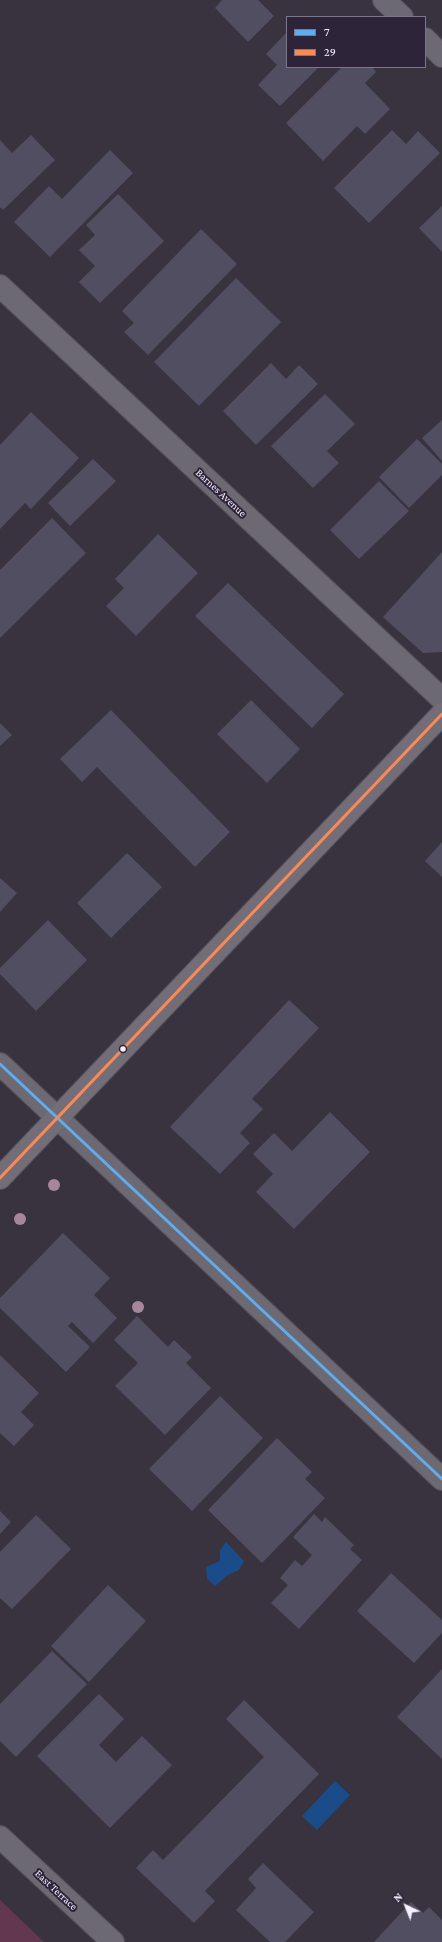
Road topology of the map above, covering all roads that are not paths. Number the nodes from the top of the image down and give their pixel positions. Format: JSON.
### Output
{"nodes":[{"id":1,"x":384,"y":0,"type":"edge"},
{"id":2,"x":401,"y":16,"type":"edge"},
{"id":3,"x":426,"y":41,"type":"edge"},
{"id":4,"x":442,"y":56,"type":"edge"},
{"id":5,"x":0,"y":286,"type":"edge"},
{"id":6,"x":442,"y":699,"type":"edge"},
{"id":7,"x":442,"y":714,"type":"edge"},
{"id":8,"x":0,"y":1064,"type":"edge"},
{"id":9,"x":58,"y":1118,"type":"junction"},
{"id":10,"x":0,"y":1178,"type":"edge"},
{"id":11,"x":442,"y":1479,"type":"edge"},
{"id":12,"x":0,"y":1837,"type":"edge"},
{"id":13,"x":113,"y":1942,"type":"edge"}],
"edges":[{"from":1,"to":2,"type":"street"},
{"from":3,"to":4,"type":"street"},
{"from":5,"to":6,"type":"street","name":"Barnes Avenue"},
{"from":7,"to":9,"type":"main road"},
{"from":8,"to":9,"type":"street"},
{"from":9,"to":10,"type":"main road"},
{"from":9,"to":11,"type":"street"},
{"from":12,"to":13,"type":"street","name":"East Terrace"}]}
